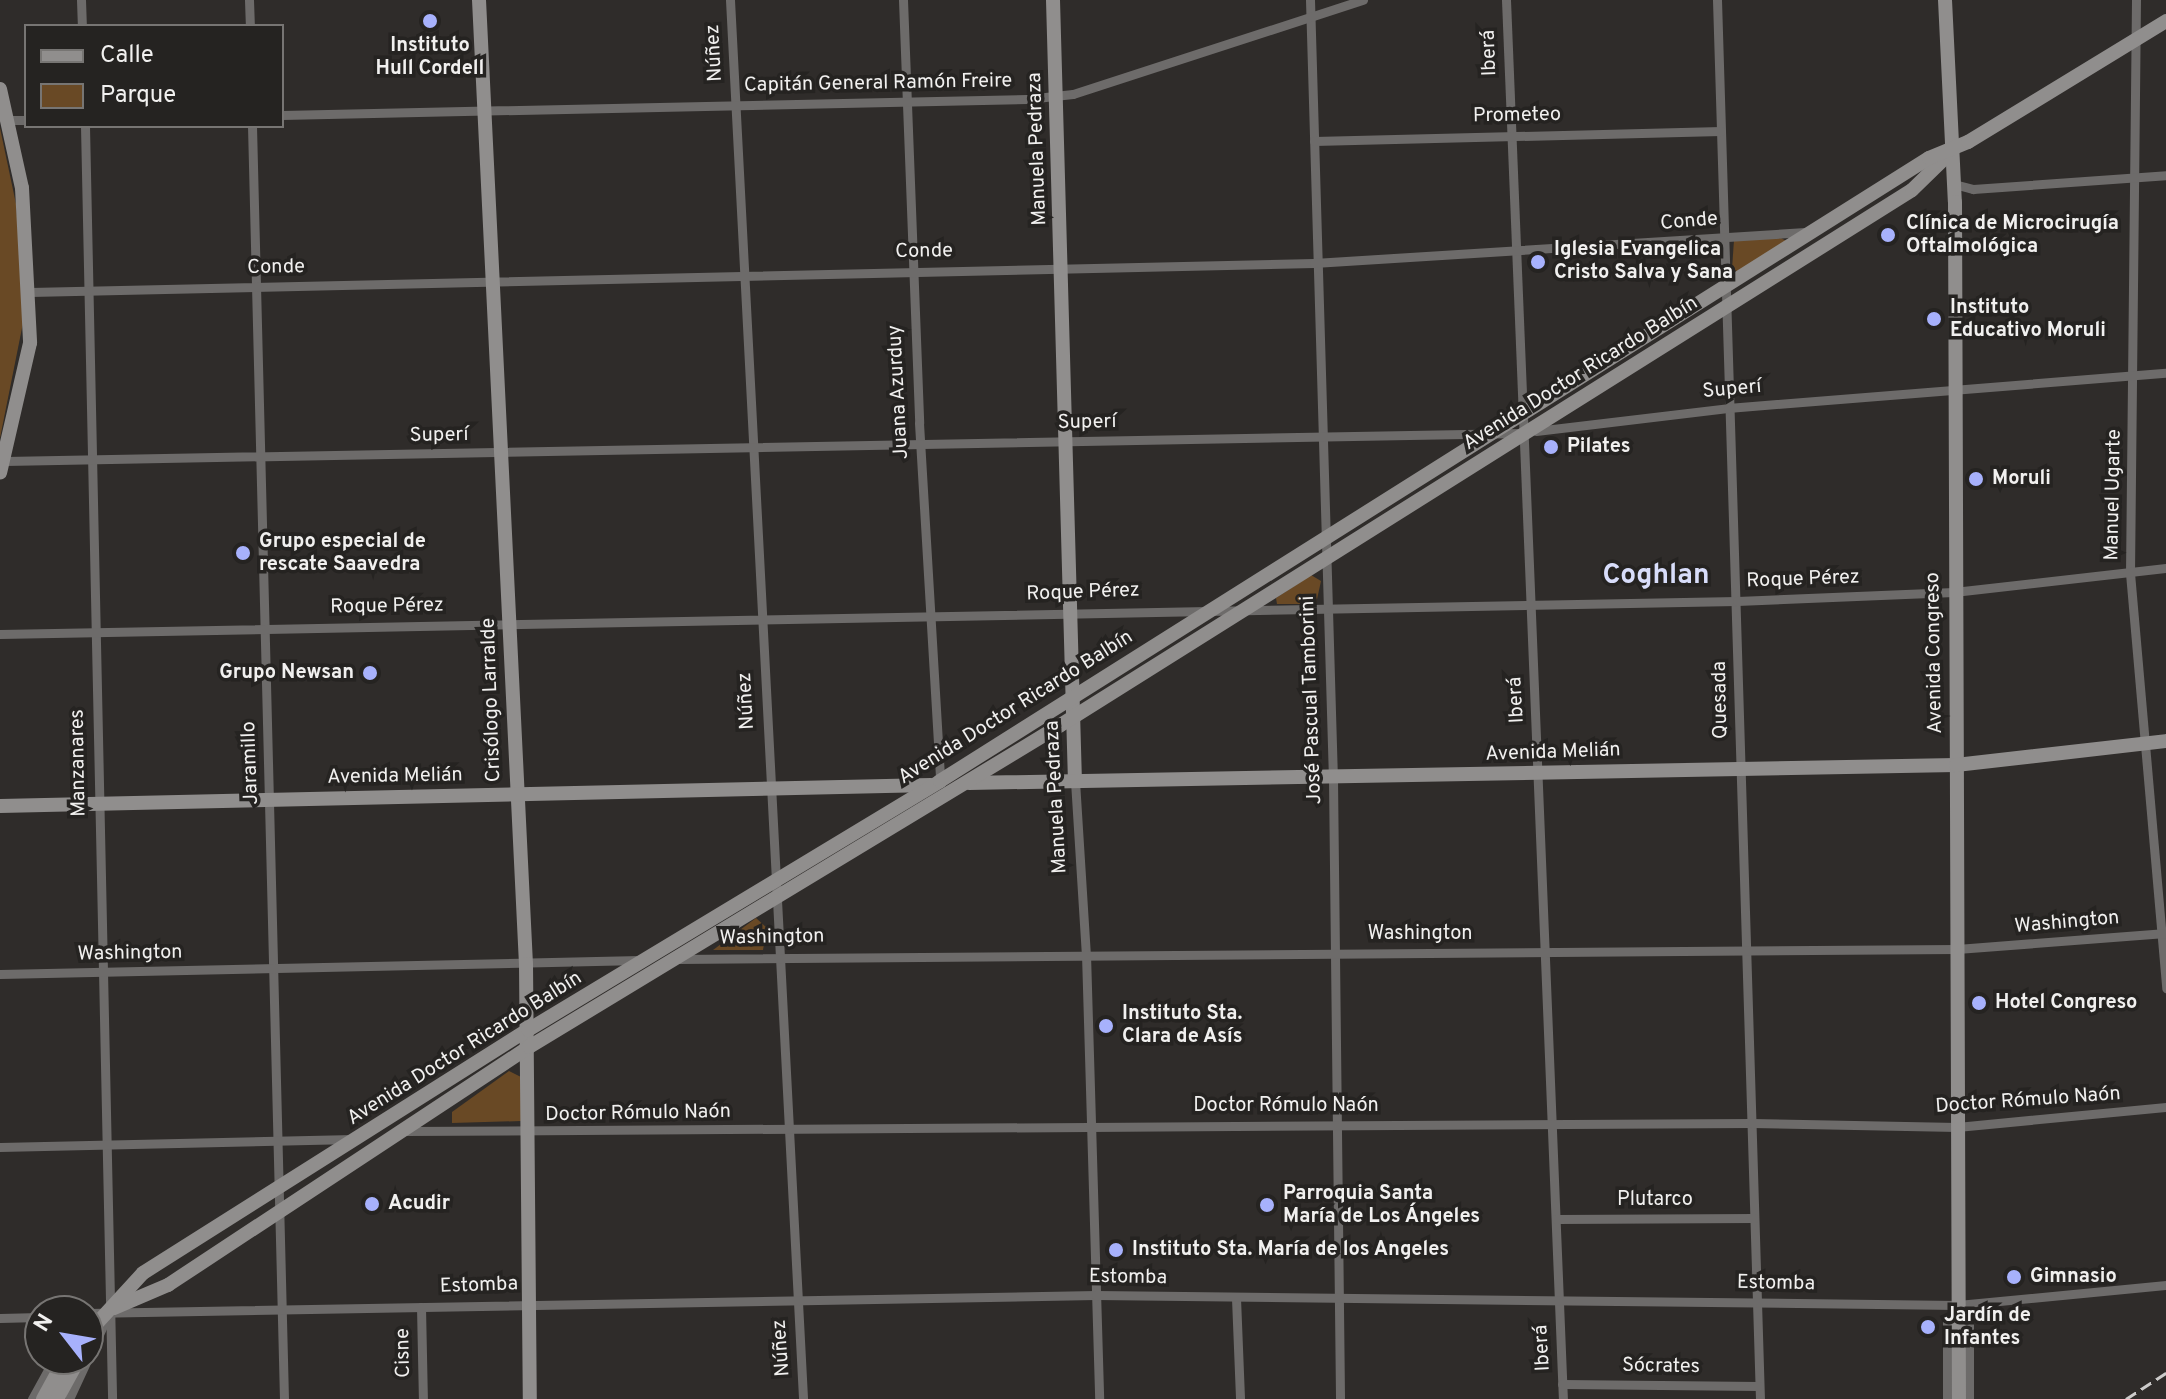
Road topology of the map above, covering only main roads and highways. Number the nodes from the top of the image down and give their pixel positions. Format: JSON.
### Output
{"nodes":[{"id":1,"x":479,"y":0,"type":"edge"},
{"id":2,"x":1053,"y":0,"type":"edge"},
{"id":3,"x":1945,"y":0,"type":"edge"},
{"id":4,"x":2166,"y":21,"type":"edge"},
{"id":5,"x":0,"y":89,"type":"edge"},
{"id":6,"x":1952,"y":151,"type":"junction"},
{"id":7,"x":1931,"y":176,"type":"junction"},
{"id":8,"x":1954,"y":184,"type":"junction"},
{"id":9,"x":2,"y":467,"type":"edge"},
{"id":10,"x":1072,"y":697,"type":"junction"},
{"id":11,"x":1072,"y":717,"type":"junction"},
{"id":12,"x":2166,"y":741,"type":"edge"},
{"id":13,"x":1956,"y":765,"type":"junction"},
{"id":14,"x":1075,"y":781,"type":"junction"},
{"id":15,"x":937,"y":783,"type":"junction"},
{"id":16,"x":966,"y":783,"type":"junction"},
{"id":17,"x":516,"y":795,"type":"junction"},
{"id":18,"x":0,"y":806,"type":"edge"},
{"id":19,"x":528,"y":1030,"type":"junction"},
{"id":20,"x":529,"y":1047,"type":"junction"},
{"id":21,"x":109,"y":1310,"type":"junction"},
{"id":22,"x":104,"y":1315,"type":"edge"},
{"id":23,"x":104,"y":1318,"type":"edge"},
{"id":24,"x":56,"y":1375,"type":"edge"},
{"id":25,"x":70,"y":1375,"type":"edge"},
{"id":26,"x":43,"y":1399,"type":"edge"},
{"id":27,"x":57,"y":1399,"type":"edge"},
{"id":28,"x":530,"y":1399,"type":"edge"},
{"id":29,"x":1959,"y":1399,"type":"edge"}],
"edges":[{"from":1,"to":17,"type":"main road","name":"Crisólogo Larralde"},
{"from":2,"to":10,"type":"main road","name":"Manuela Pedraza"},
{"from":3,"to":6,"type":"main road","name":"Avenida Congreso"},
{"from":4,"to":6,"type":"main road","name":"Avenida Doctor Ricardo Balbín"},
{"from":5,"to":9,"type":"main road"},
{"from":6,"to":7,"type":"main road","name":"Avenida Doctor Ricardo Balbín"},
{"from":6,"to":8,"type":"main road","name":"Avenida Congreso"},
{"from":6,"to":10,"type":"main road","name":"Avenida Doctor Ricardo Balbín"},
{"from":7,"to":8,"type":"main road"},
{"from":7,"to":11,"type":"main road","name":"Avenida Doctor Ricardo Balbín"},
{"from":8,"to":13,"type":"main road","name":"Avenida Congreso"},
{"from":10,"to":11,"type":"main road","name":"Manuela Pedraza"},
{"from":10,"to":15,"type":"main road","name":"Avenida Doctor Ricardo Balbín"},
{"from":11,"to":14,"type":"main road","name":"Manuela Pedraza"},
{"from":11,"to":16,"type":"main road","name":"Avenida Doctor Ricardo Balbín"},
{"from":12,"to":13,"type":"main road","name":"Avenida Melián"},
{"from":13,"to":14,"type":"main road","name":"Avenida Melián"},
{"from":13,"to":29,"type":"main road","name":"Avenida Congreso"},
{"from":14,"to":16,"type":"main road","name":"Avenida Melián"},
{"from":15,"to":16,"type":"main road","name":"Avenida Melián"},
{"from":15,"to":17,"type":"main road","name":"Avenida Melián"},
{"from":15,"to":19,"type":"main road","name":"Avenida Doctor Ricardo Balbín"},
{"from":16,"to":20,"type":"main road","name":"Avenida Doctor Ricardo Balbín"},
{"from":17,"to":18,"type":"main road","name":"Avenida Melián"},
{"from":17,"to":19,"type":"main road","name":"Crisólogo Larralde"},
{"from":19,"to":20,"type":"main road","name":"Crisólogo Larralde"},
{"from":19,"to":21,"type":"main road","name":"Avenida Doctor Ricardo Balbín"},
{"from":20,"to":21,"type":"main road","name":"Avenida Doctor Ricardo Balbín"},
{"from":20,"to":28,"type":"main road","name":"Crisólogo Larralde"},
{"from":21,"to":22,"type":"main road"},
{"from":21,"to":23,"type":"main road"},
{"from":24,"to":26,"type":"main road"},
{"from":25,"to":27,"type":"main road"}]}
